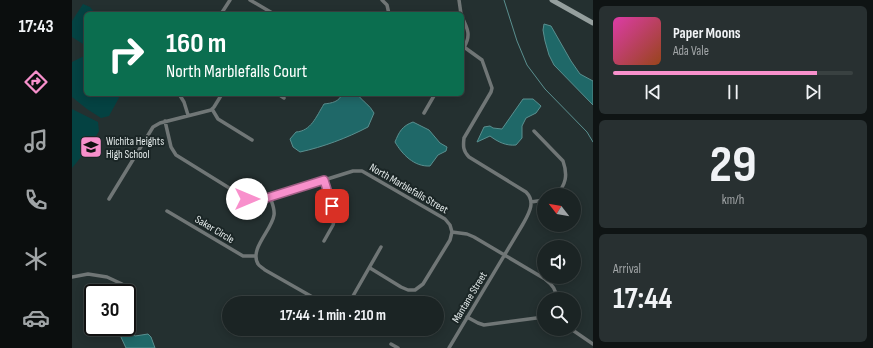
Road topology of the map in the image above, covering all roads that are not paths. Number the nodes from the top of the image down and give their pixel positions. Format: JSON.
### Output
{"nodes":[{"id":1,"x":230,"y":0,"type":"edge"},
{"id":2,"x":250,"y":0,"type":"edge"},
{"id":3,"x":382,"y":0,"type":"edge"},
{"id":4,"x":459,"y":0,"type":"edge"},
{"id":5,"x":552,"y":0,"type":"edge"},
{"id":6,"x":222,"y":12,"type":"edge"},
{"id":7,"x":271,"y":12,"type":"edge"},
{"id":8,"x":389,"y":12,"type":"edge"},
{"id":9,"x":461,"y":12,"type":"edge"},
{"id":10,"x":464,"y":23,"type":"edge"},
{"id":11,"x":593,"y":23,"type":"edge"},
{"id":12,"x":464,"y":47,"type":"edge"},
{"id":13,"x":464,"y":50,"type":"edge"},
{"id":14,"x":180,"y":96,"type":"edge"},
{"id":15,"x":221,"y":96,"type":"edge"},
{"id":16,"x":281,"y":96,"type":"edge"},
{"id":17,"x":435,"y":96,"type":"edge"},
{"id":18,"x":284,"y":98,"type":"dead end"},
{"id":19,"x":212,"y":109,"type":"junction"},
{"id":20,"x":424,"y":113,"type":"dead end"},
{"id":21,"x":188,"y":115,"type":"junction"},
{"id":22,"x":165,"y":121,"type":"junction"},
{"id":23,"x":534,"y":130,"type":"dead end"},
{"id":24,"x":252,"y":140,"type":"dead end"},
{"id":25,"x":324,"y":180,"type":"junction"},
{"id":26,"x":562,"y":188,"type":"edge"},
{"id":27,"x":270,"y":197,"type":"junction"},
{"id":28,"x":109,"y":199,"type":"dead end"},
{"id":29,"x":537,"y":201,"type":"edge"},
{"id":30,"x":531,"y":202,"type":"junction"},
{"id":31,"x":167,"y":211,"type":"dead end"},
{"id":32,"x":452,"y":232,"type":"junction"},
{"id":33,"x":324,"y":241,"type":"dead end"},
{"id":34,"x":381,"y":247,"type":"dead end"},
{"id":35,"x":505,"y":254,"type":"junction"},
{"id":36,"x":256,"y":256,"type":"junction"},
{"id":37,"x":370,"y":268,"type":"junction"},
{"id":38,"x":72,"y":277,"type":"edge"},
{"id":39,"x":122,"y":284,"type":"dead end"},
{"id":40,"x":556,"y":292,"type":"edge"},
{"id":41,"x":311,"y":296,"type":"edge"},
{"id":42,"x":353,"y":296,"type":"edge"},
{"id":43,"x":468,"y":317,"type":"junction"},
{"id":44,"x":537,"y":318,"type":"edge"},
{"id":45,"x":581,"y":336,"type":"edge"},
{"id":46,"x":391,"y":344,"type":"dead end"},
{"id":47,"x":593,"y":344,"type":"edge"},
{"id":48,"x":398,"y":348,"type":"edge"},
{"id":49,"x":449,"y":348,"type":"edge"}],
"edges":[{"from":1,"to":6,"type":"street"},
{"from":2,"to":7,"type":"street"},
{"from":3,"to":8,"type":"street"},
{"from":4,"to":9,"type":"street"},
{"from":5,"to":11,"type":"main road"},
{"from":10,"to":12,"type":"street"},
{"from":13,"to":30,"type":"street"},
{"from":14,"to":21,"type":"street"},
{"from":15,"to":19,"type":"street"},
{"from":16,"to":18,"type":"street"},
{"from":17,"to":20,"type":"street"},
{"from":19,"to":21,"type":"street"},
{"from":19,"to":24,"type":"street"},
{"from":21,"to":22,"type":"street"},
{"from":22,"to":27,"type":"street","name":"North Marblefalls Street"},
{"from":22,"to":28,"type":"street"},
{"from":23,"to":26,"type":"street"},
{"from":25,"to":27,"type":"street","name":"North Marblefalls Street"},
{"from":25,"to":32,"type":"street","name":"North Marblefalls Street"},
{"from":25,"to":33,"type":"street"},
{"from":27,"to":36,"type":"street"},
{"from":29,"to":30,"type":"street"},
{"from":30,"to":35,"type":"street","name":"Mantane Street"},
{"from":31,"to":36,"type":"street","name":"Saker Circle"},
{"from":32,"to":35,"type":"street"},
{"from":32,"to":37,"type":"street"},
{"from":34,"to":37,"type":"street"},
{"from":35,"to":40,"type":"street"},
{"from":35,"to":43,"type":"street","name":"Mantane Street"},
{"from":36,"to":41,"type":"street"},
{"from":37,"to":42,"type":"street"},
{"from":38,"to":39,"type":"street"},
{"from":43,"to":44,"type":"street"},
{"from":43,"to":49,"type":"street","name":"Mantane Street"},
{"from":45,"to":47,"type":"street"},
{"from":46,"to":48,"type":"street"}]}
